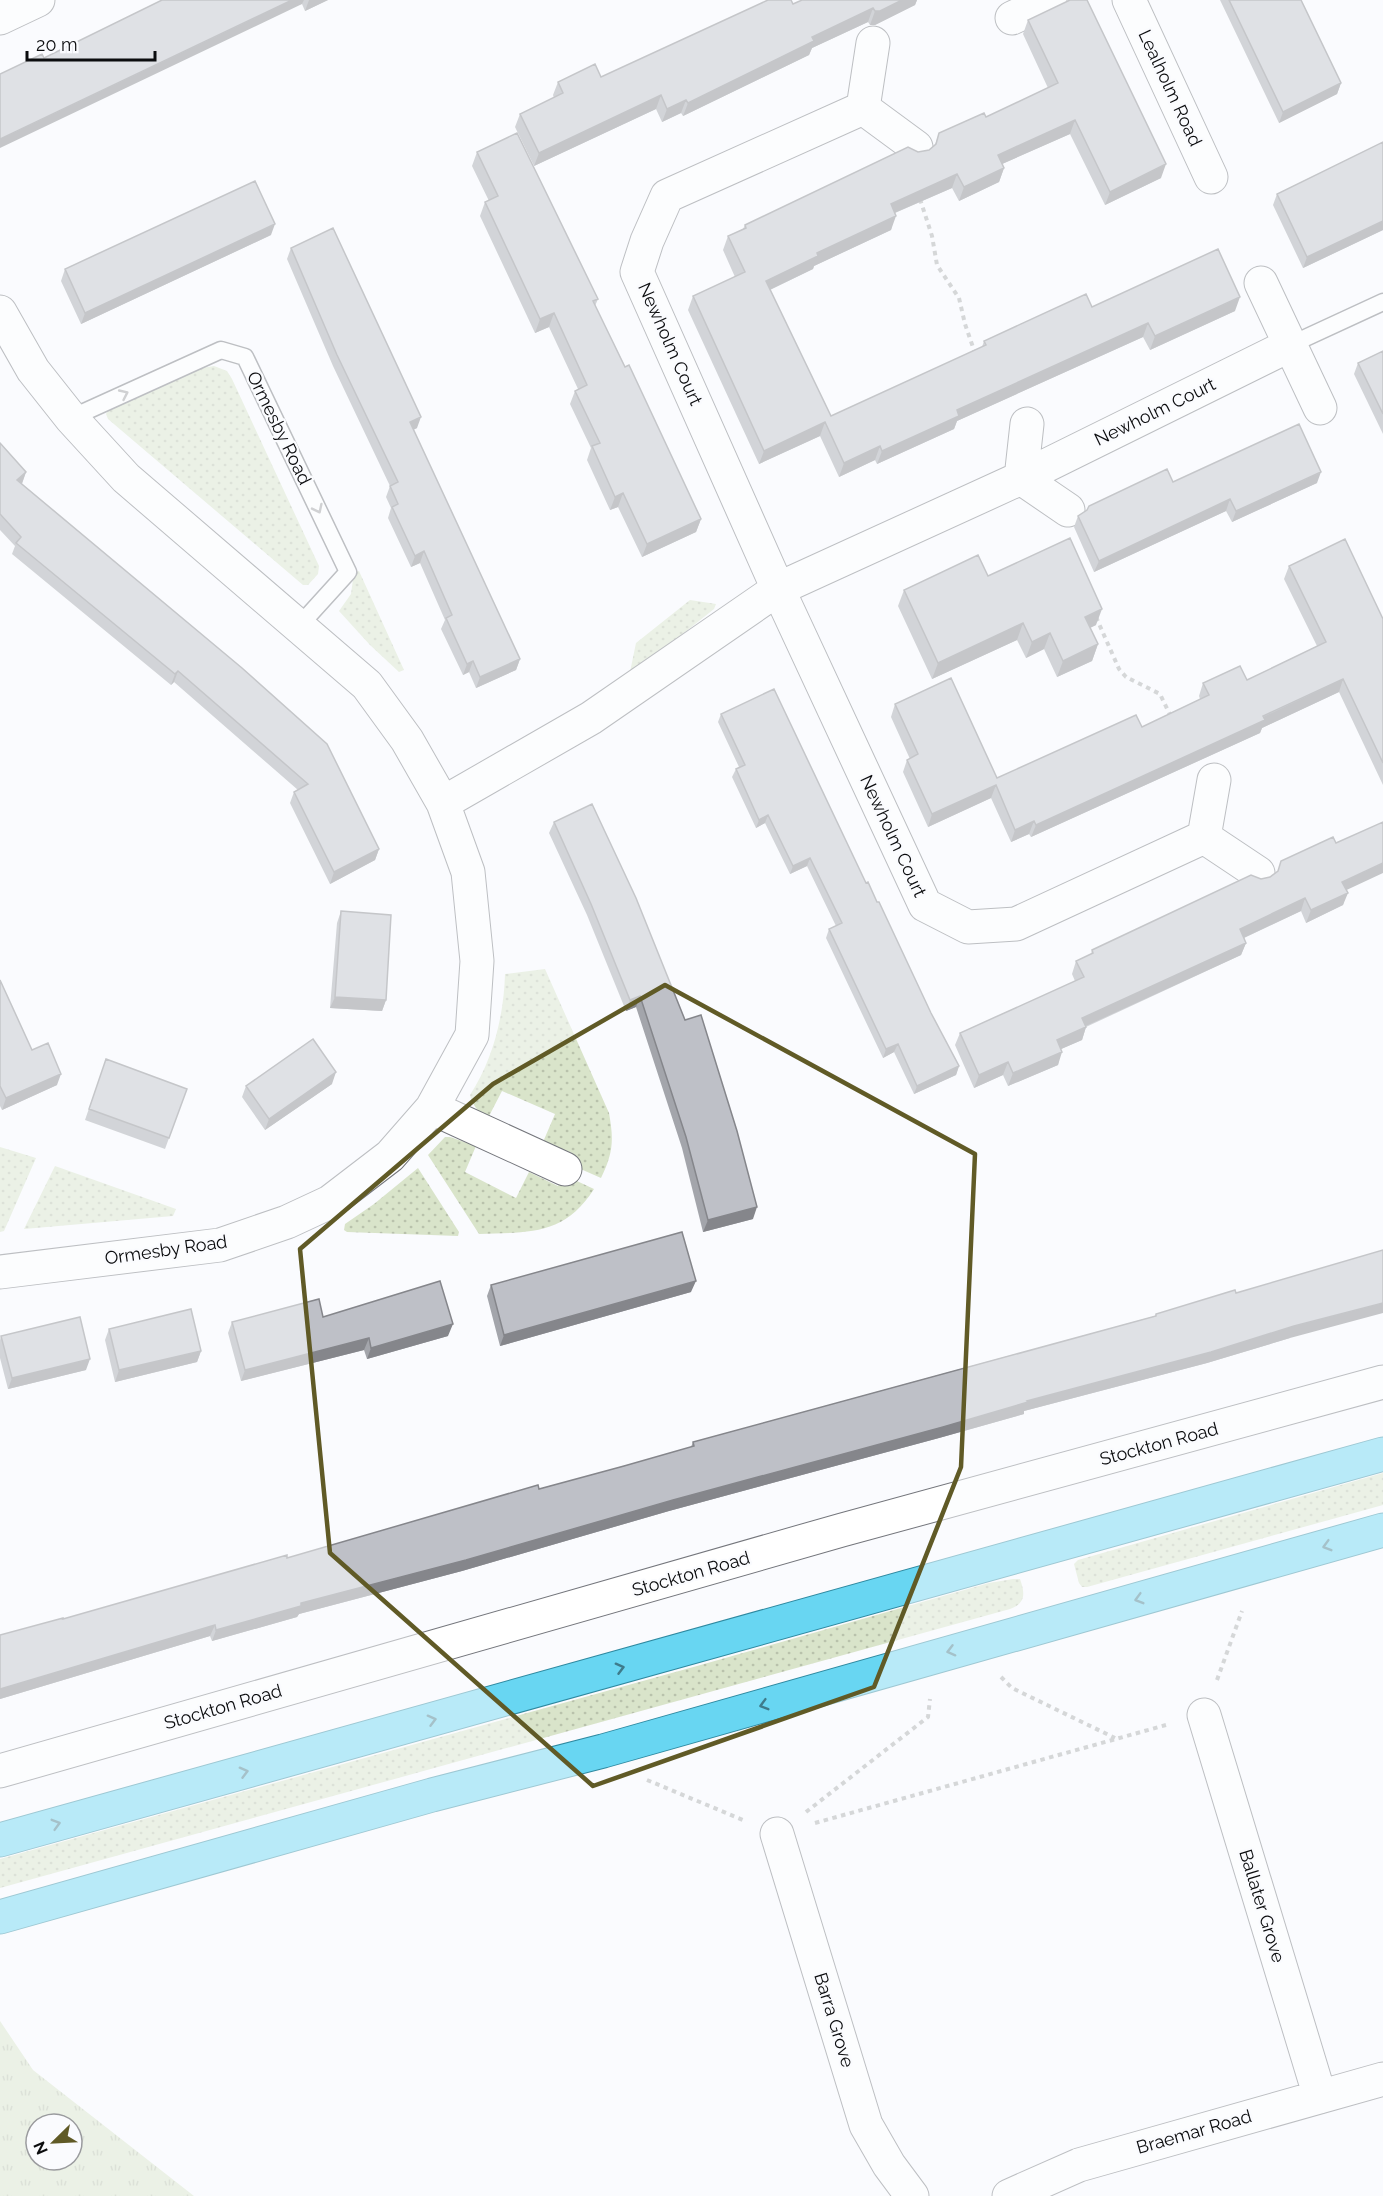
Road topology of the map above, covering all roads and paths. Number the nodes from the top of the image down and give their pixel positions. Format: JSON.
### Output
{"nodes":[{"id":1,"x":38,"y":0,"type":"edge"},
{"id":2,"x":1050,"y":0,"type":"edge"},
{"id":3,"x":1129,"y":0,"type":"edge"},
{"id":4,"x":0,"y":18,"type":"edge"},
{"id":5,"x":1012,"y":18,"type":"dead end"},
{"id":6,"x":873,"y":43,"type":"dead end"},
{"id":7,"x":863,"y":108,"type":"junction"},
{"id":8,"x":916,"y":147,"type":"dead end"},
{"id":9,"x":1211,"y":177,"type":"dead end"},
{"id":10,"x":918,"y":194,"type":"edge"},
{"id":11,"x":1261,"y":283,"type":"dead end"},
{"id":12,"x":1383,"y":302,"type":"edge"},
{"id":13,"x":0,"y":312,"type":"edge"},
{"id":14,"x":1290,"y":345,"type":"junction"},
{"id":15,"x":979,"y":361,"type":"edge"},
{"id":16,"x":1320,"y":408,"type":"dead end"},
{"id":17,"x":71,"y":418,"type":"junction"},
{"id":18,"x":1027,"y":424,"type":"dead end"},
{"id":19,"x":1021,"y":478,"type":"junction"},
{"id":20,"x":1068,"y":510,"type":"dead end"},
{"id":21,"x":778,"y":589,"type":"junction"},
{"id":22,"x":1092,"y":606,"type":"edge"},
{"id":23,"x":299,"y":626,"type":"junction"},
{"id":24,"x":1175,"y":724,"type":"edge"},
{"id":25,"x":1214,"y":780,"type":"dead end"},
{"id":26,"x":443,"y":803,"type":"junction"},
{"id":27,"x":1204,"y":837,"type":"junction"},
{"id":28,"x":1258,"y":873,"type":"dead end"},
{"id":29,"x":432,"y":1108,"type":"junction"},
{"id":30,"x":565,"y":1169,"type":"dead end"},
{"id":31,"x":0,"y":1272,"type":"edge"},
{"id":32,"x":1383,"y":1382,"type":"edge"},
{"id":33,"x":1383,"y":1454,"type":"edge"},
{"id":34,"x":1383,"y":1530,"type":"edge"},
{"id":35,"x":1259,"y":1565,"type":"junction"},
{"id":36,"x":973,"y":1645,"type":"junction"},
{"id":37,"x":933,"y":1656,"type":"junction"},
{"id":38,"x":1204,"y":1715,"type":"junction"},
{"id":39,"x":1115,"y":1737,"type":"junction"},
{"id":40,"x":603,"y":1751,"type":"junction"},
{"id":41,"x":0,"y":1771,"type":"edge"},
{"id":42,"x":777,"y":1834,"type":"junction"},
{"id":43,"x":0,"y":1840,"type":"edge"},
{"id":44,"x":0,"y":1917,"type":"edge"},
{"id":45,"x":1383,"y":2079,"type":"edge"},
{"id":46,"x":1320,"y":2097,"type":"junction"},
{"id":47,"x":912,"y":2196,"type":"edge"},
{"id":48,"x":1009,"y":2196,"type":"edge"}],
"edges":[{"from":1,"to":4,"type":"street"},
{"from":2,"to":5,"type":"street"},
{"from":3,"to":9,"type":"street","name":"Lealholm Road"},
{"from":6,"to":7,"type":"street"},
{"from":7,"to":8,"type":"street"},
{"from":7,"to":21,"type":"street","name":"Newholm Court"},
{"from":10,"to":15,"type":"path"},
{"from":11,"to":14,"type":"street"},
{"from":12,"to":14,"type":"lane"},
{"from":13,"to":17,"type":"street","name":"Ormesby Road"},
{"from":14,"to":16,"type":"street"},
{"from":14,"to":19,"type":"street","name":"Newholm Court"},
{"from":17,"to":23,"type":"street","name":"Ormesby Road"},
{"from":17,"to":23,"type":"lane","name":"Ormesby Road","one_way":true},
{"from":18,"to":19,"type":"street"},
{"from":19,"to":20,"type":"street"},
{"from":19,"to":21,"type":"street","name":"Newholm Court"},
{"from":21,"to":26,"type":"street","name":"Newholm Court"},
{"from":21,"to":27,"type":"street","name":"Newholm Court"},
{"from":22,"to":24,"type":"path"},
{"from":23,"to":26,"type":"street","name":"Ormesby Road"},
{"from":25,"to":27,"type":"street"},
{"from":26,"to":29,"type":"street","name":"Ormesby Road"},
{"from":27,"to":28,"type":"street"},
{"from":29,"to":30,"type":"street"},
{"from":29,"to":31,"type":"street","name":"Ormesby Road"},
{"from":32,"to":41,"type":"street","name":"Stockton Road"},
{"from":43,"to":33,"type":"highway","one_way":true},
{"from":34,"to":35,"type":"highway","one_way":true},
{"from":35,"to":36,"type":"highway","one_way":true},
{"from":35,"to":38,"type":"path"},
{"from":36,"to":37,"type":"highway","one_way":true},
{"from":36,"to":39,"type":"path"},
{"from":37,"to":40,"type":"highway","one_way":true},
{"from":37,"to":42,"type":"path"},
{"from":38,"to":39,"type":"path"},
{"from":38,"to":46,"type":"street","name":"Ballater Grove"},
{"from":39,"to":42,"type":"path"},
{"from":40,"to":42,"type":"path"},
{"from":40,"to":44,"type":"highway"},
{"from":42,"to":47,"type":"street","name":"Barra Grove"},
{"from":45,"to":46,"type":"street","name":"Braemar Road"},
{"from":46,"to":48,"type":"street","name":"Braemar Road"}]}
